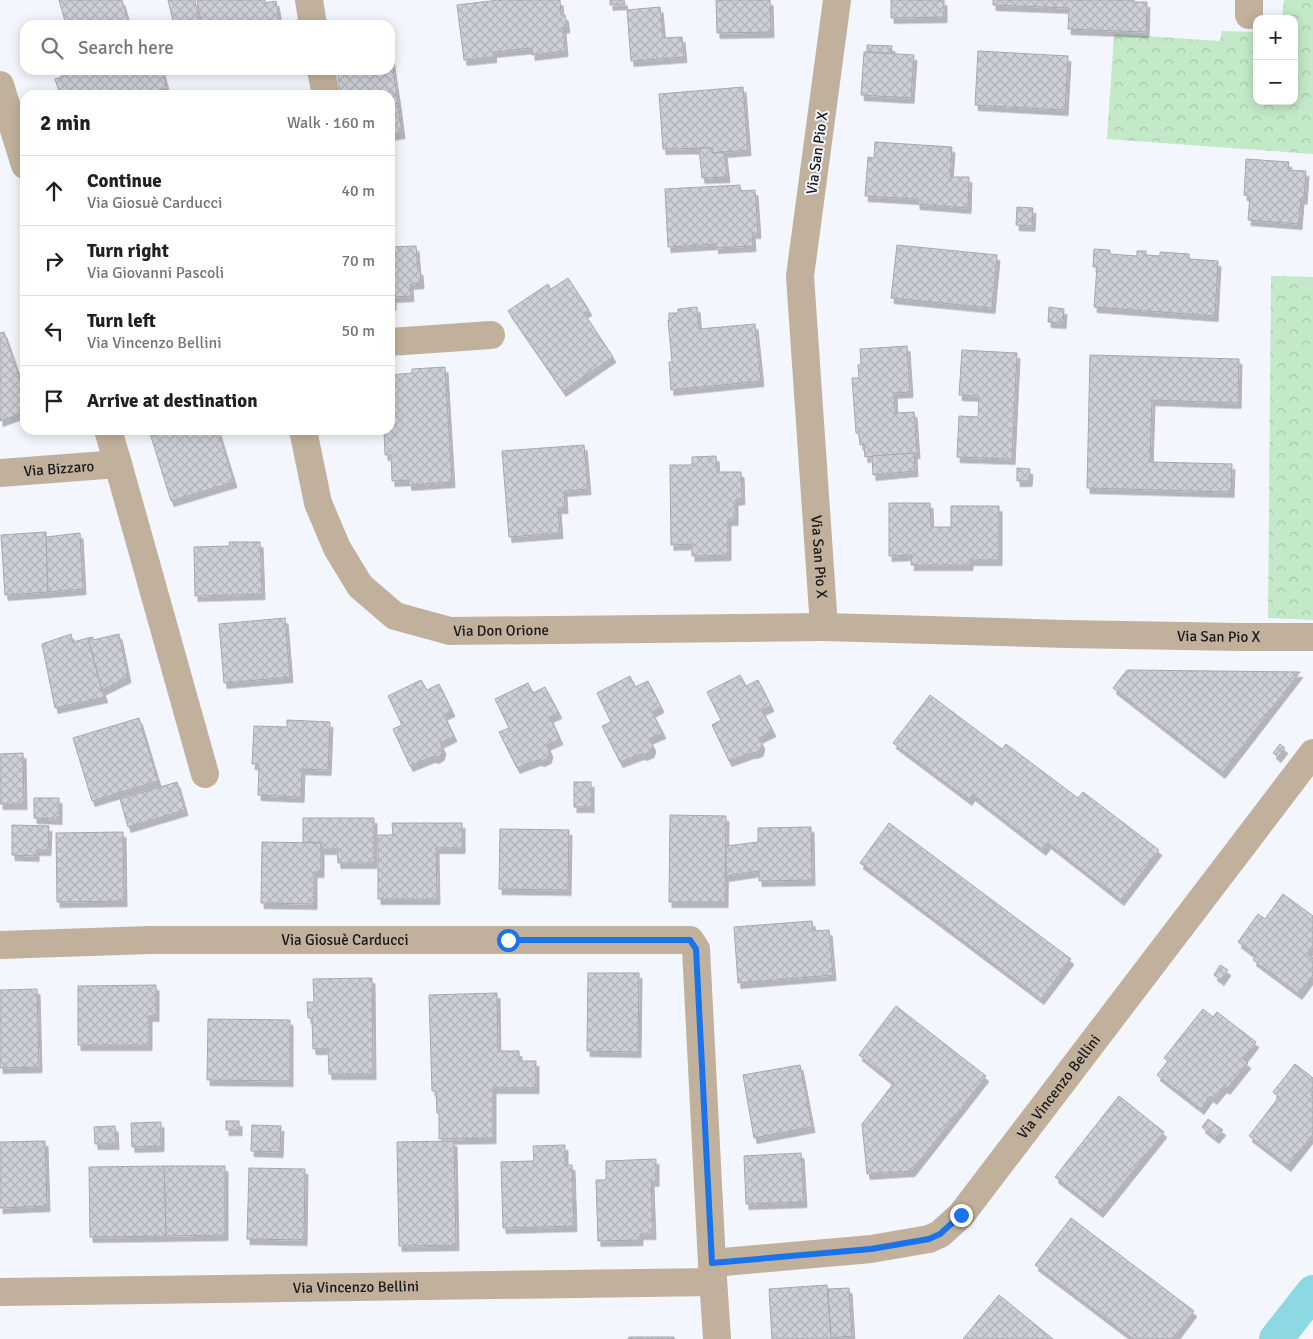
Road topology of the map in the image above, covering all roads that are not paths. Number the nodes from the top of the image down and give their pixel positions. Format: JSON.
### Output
{"nodes":[{"id":1,"x":309,"y":0,"type":"edge"},
{"id":2,"x":837,"y":0,"type":"edge"},
{"id":3,"x":312,"y":20,"type":"edge"},
{"id":4,"x":322,"y":75,"type":"edge"},
{"id":5,"x":0,"y":84,"type":"edge"},
{"id":6,"x":325,"y":90,"type":"edge"},
{"id":7,"x":20,"y":149,"type":"edge"},
{"id":8,"x":491,"y":335,"type":"dead end"},
{"id":9,"x":395,"y":342,"type":"edge"},
{"id":10,"x":109,"y":435,"type":"edge"},
{"id":11,"x":304,"y":435,"type":"edge"},
{"id":12,"x":118,"y":464,"type":"junction"},
{"id":13,"x":0,"y":473,"type":"edge"},
{"id":14,"x":824,"y":627,"type":"junction"},
{"id":15,"x":1313,"y":637,"type":"edge"},
{"id":16,"x":1313,"y":753,"type":"edge"},
{"id":17,"x":204,"y":774,"type":"dead end"},
{"id":18,"x":0,"y":945,"type":"edge"},
{"id":19,"x":712,"y":1272,"type":"junction"},
{"id":20,"x":0,"y":1292,"type":"edge"},
{"id":21,"x":718,"y":1339,"type":"edge"}],
"edges":[{"from":1,"to":3,"type":"street"},
{"from":2,"to":14,"type":"street","name":"Via San Pio X"},
{"from":4,"to":6,"type":"street"},
{"from":5,"to":7,"type":"street"},
{"from":8,"to":9,"type":"street"},
{"from":10,"to":12,"type":"street"},
{"from":11,"to":14,"type":"street","name":"Via Don Orione"},
{"from":12,"to":13,"type":"street","name":"Via Bizzaro"},
{"from":12,"to":17,"type":"street"},
{"from":14,"to":15,"type":"street","name":"Via San Pio X"},
{"from":16,"to":19,"type":"street","name":"Via Vincenzo Bellini"},
{"from":18,"to":19,"type":"street","name":"Via Giosuè Carducci"},
{"from":19,"to":20,"type":"street","name":"Via Vincenzo Bellini"},
{"from":19,"to":21,"type":"street"}]}
